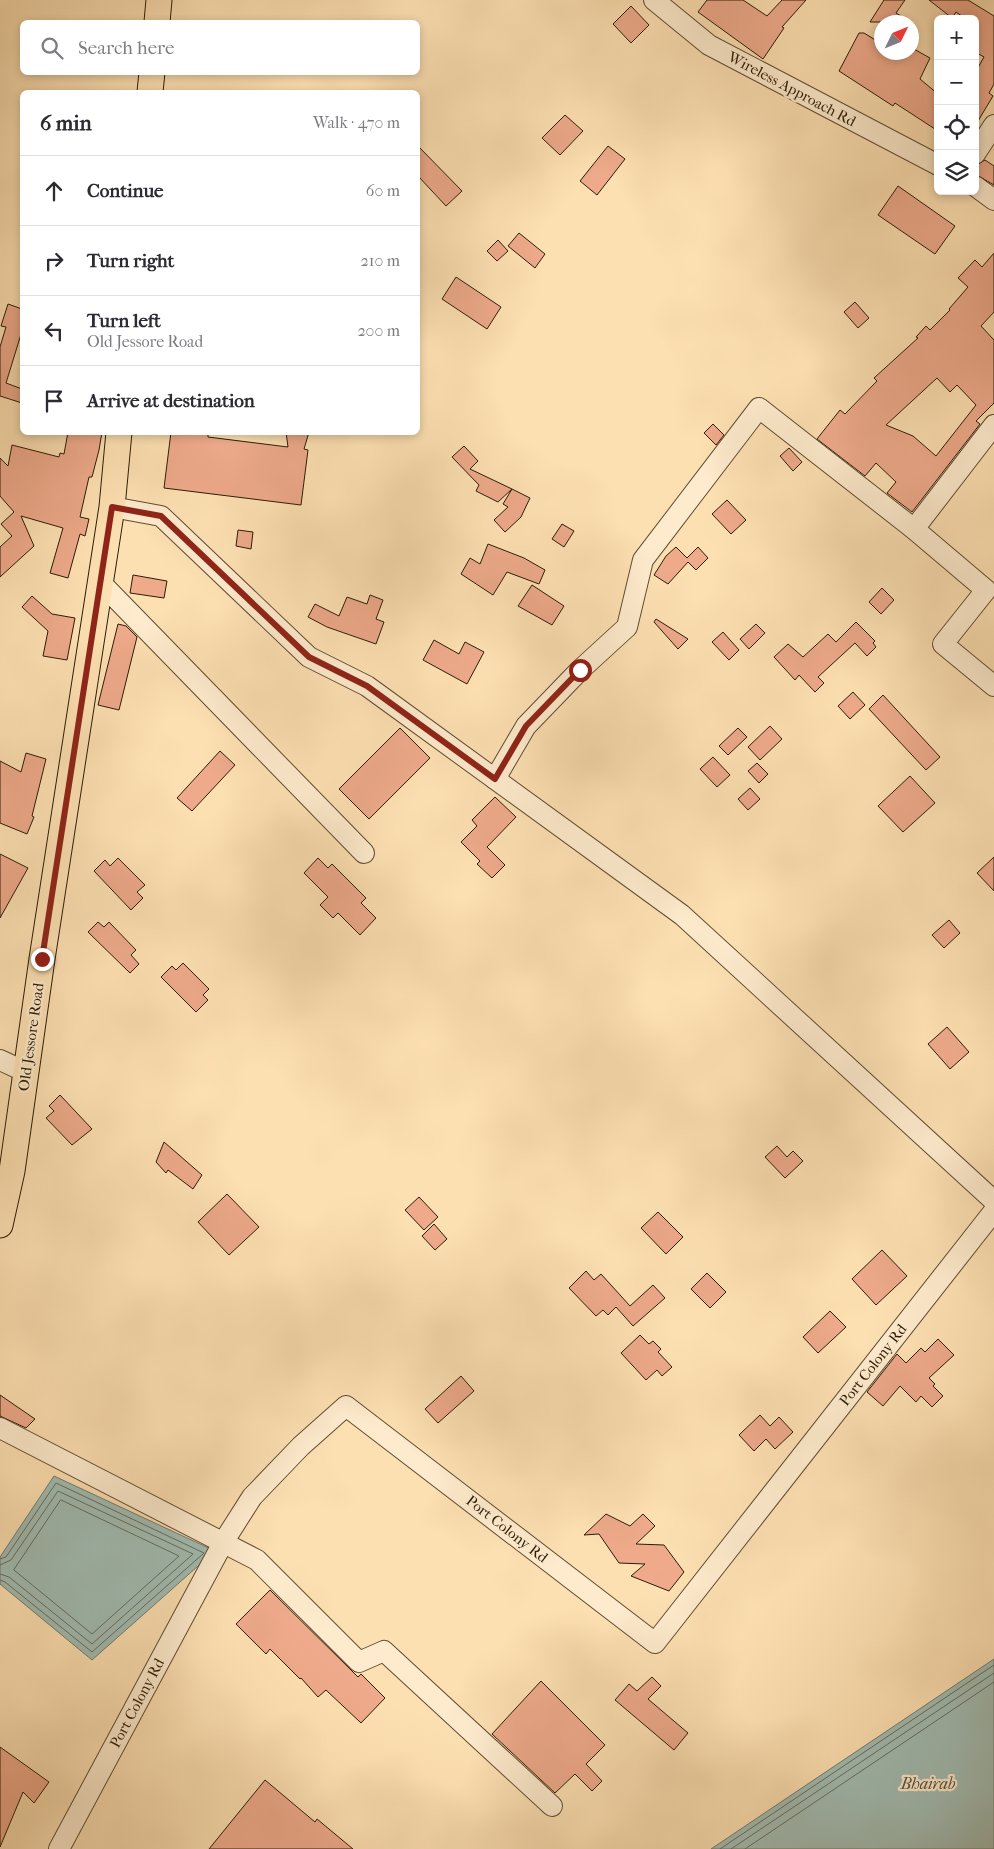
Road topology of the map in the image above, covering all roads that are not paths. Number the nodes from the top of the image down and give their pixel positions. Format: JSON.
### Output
{"nodes":[{"id":1,"x":159,"y":0,"type":"edge"},
{"id":2,"x":654,"y":0,"type":"edge"},
{"id":3,"x":156,"y":20,"type":"edge"},
{"id":4,"x":152,"y":75,"type":"edge"},
{"id":5,"x":150,"y":90,"type":"edge"},
{"id":6,"x":994,"y":126,"type":"edge"},
{"id":7,"x":978,"y":150,"type":"edge"},
{"id":8,"x":934,"y":163,"type":"edge"},
{"id":9,"x":979,"y":189,"type":"edge"},
{"id":10,"x":994,"y":200,"type":"edge"},
{"id":11,"x":994,"y":426,"type":"edge"},
{"id":12,"x":119,"y":435,"type":"edge"},
{"id":13,"x":112,"y":507,"type":"junction"},
{"id":14,"x":914,"y":529,"type":"junction"},
{"id":15,"x":100,"y":582,"type":"junction"},
{"id":16,"x":994,"y":686,"type":"edge"},
{"id":17,"x":495,"y":779,"type":"junction"},
{"id":18,"x":364,"y":853,"type":"dead end"},
{"id":19,"x":0,"y":1060,"type":"edge"},
{"id":20,"x":26,"y":1072,"type":"junction"},
{"id":21,"x":994,"y":1201,"type":"edge"},
{"id":22,"x":994,"y":1210,"type":"edge"},
{"id":23,"x":0,"y":1225,"type":"edge"},
{"id":24,"x":0,"y":1428,"type":"edge"},
{"id":25,"x":224,"y":1541,"type":"junction"},
{"id":26,"x":552,"y":1806,"type":"dead end"},
{"id":27,"x":58,"y":1849,"type":"edge"}],
"edges":[{"from":1,"to":3,"type":"main road"},
{"from":2,"to":8,"type":"street","name":"Wireless Approach Rd"},
{"from":4,"to":5,"type":"main road"},
{"from":6,"to":7,"type":"street"},
{"from":9,"to":10,"type":"street"},
{"from":11,"to":14,"type":"street"},
{"from":12,"to":13,"type":"main road","name":"Old Jessore Road"},
{"from":13,"to":15,"type":"main road","name":"Old Jessore Road"},
{"from":13,"to":17,"type":"street"},
{"from":14,"to":16,"type":"street"},
{"from":14,"to":17,"type":"street"},
{"from":15,"to":18,"type":"street"},
{"from":15,"to":20,"type":"main road","name":"Old Jessore Road"},
{"from":17,"to":21,"type":"street"},
{"from":19,"to":20,"type":"street"},
{"from":20,"to":23,"type":"main road","name":"Old Jessore Road"},
{"from":22,"to":25,"type":"street","name":"Port Colony Rd"},
{"from":24,"to":25,"type":"street"},
{"from":25,"to":26,"type":"street"},
{"from":25,"to":27,"type":"street","name":"Port Colony Rd"}]}
